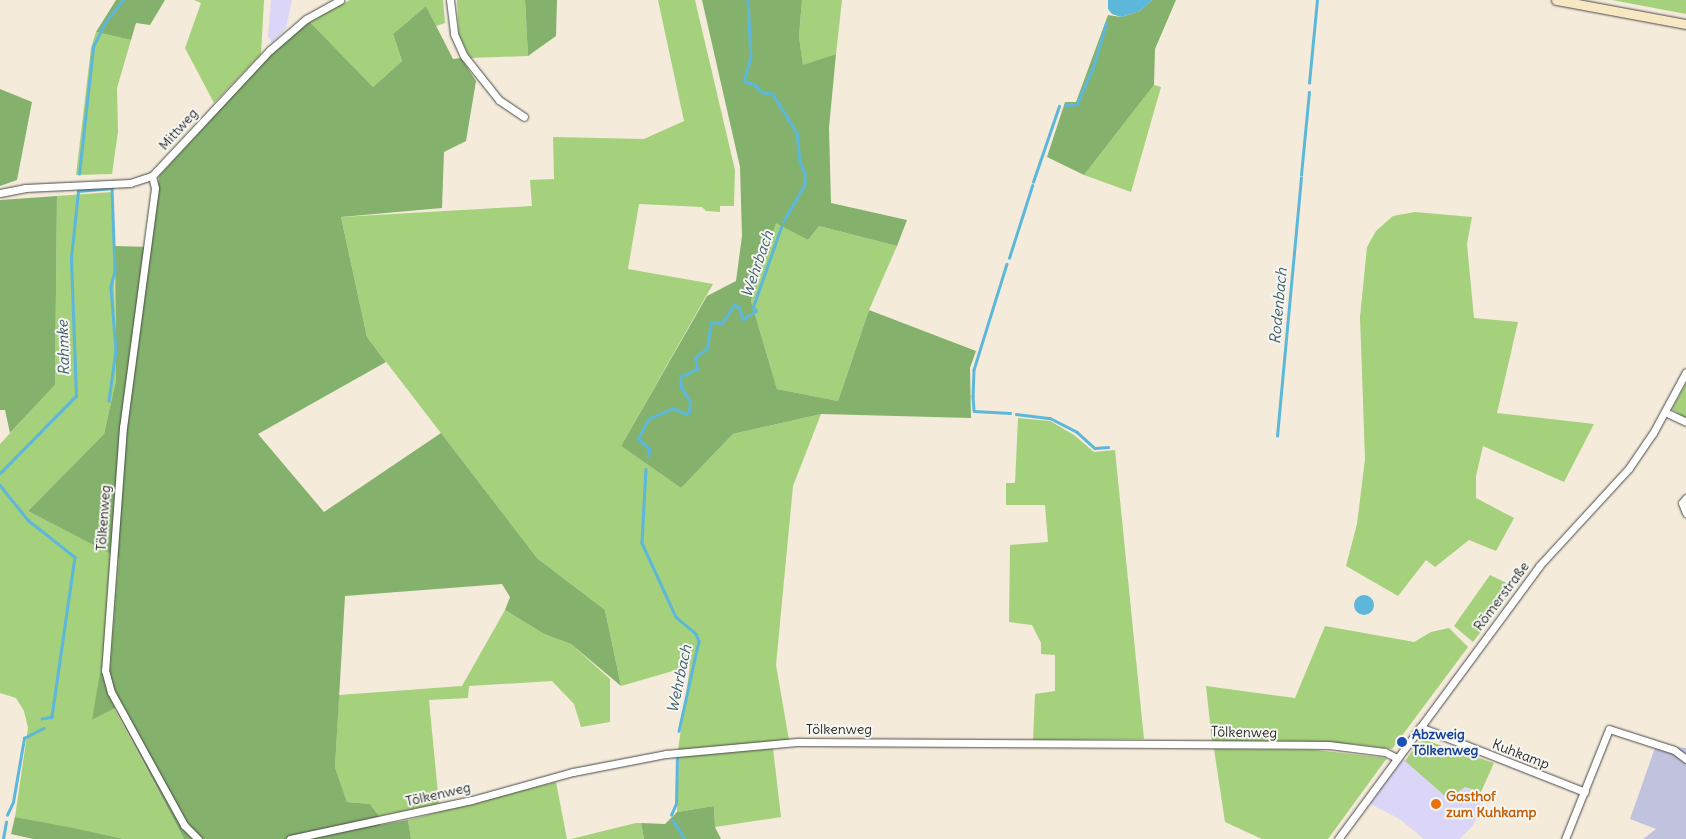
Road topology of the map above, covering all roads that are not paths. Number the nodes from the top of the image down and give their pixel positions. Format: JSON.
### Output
{"nodes":[{"id":1,"x":340,"y":0,"type":"edge"},
{"id":2,"x":450,"y":0,"type":"edge"},
{"id":3,"x":1556,"y":0,"type":"edge"},
{"id":4,"x":1686,"y":24,"type":"edge"},
{"id":5,"x":524,"y":117,"type":"dead end"},
{"id":6,"x":152,"y":176,"type":"junction"},
{"id":7,"x":0,"y":194,"type":"edge"},
{"id":8,"x":1686,"y":372,"type":"edge"},
{"id":9,"x":1666,"y":412,"type":"junction"},
{"id":10,"x":1686,"y":422,"type":"edge"},
{"id":11,"x":1686,"y":498,"type":"edge"},
{"id":12,"x":1686,"y":513,"type":"edge"},
{"id":13,"x":1420,"y":727,"type":"junction"},
{"id":14,"x":1397,"y":758,"type":"junction"},
{"id":15,"x":1686,"y":759,"type":"edge"},
{"id":16,"x":1586,"y":792,"type":"junction"},
{"id":17,"x":198,"y":839,"type":"edge"},
{"id":18,"x":290,"y":839,"type":"edge"},
{"id":19,"x":1338,"y":839,"type":"edge"},
{"id":20,"x":1565,"y":839,"type":"edge"}],
"edges":[{"from":1,"to":6,"type":"street","name":"Mittweg"},
{"from":2,"to":5,"type":"street"},
{"from":3,"to":4,"type":"main road"},
{"from":6,"to":7,"type":"street"},
{"from":6,"to":17,"type":"street","name":"Tölkenweg"},
{"from":8,"to":9,"type":"street","name":"Römerstraße"},
{"from":9,"to":10,"type":"street"},
{"from":9,"to":13,"type":"street","name":"Römerstraße"},
{"from":11,"to":12,"type":"street"},
{"from":13,"to":14,"type":"street","name":"Römerstraße"},
{"from":13,"to":16,"type":"street","name":"Kuhkamp"},
{"from":14,"to":18,"type":"street","name":"Tölkenweg"},
{"from":14,"to":19,"type":"street","name":"Römerstraße"},
{"from":15,"to":16,"type":"street"},
{"from":16,"to":20,"type":"street"}]}
